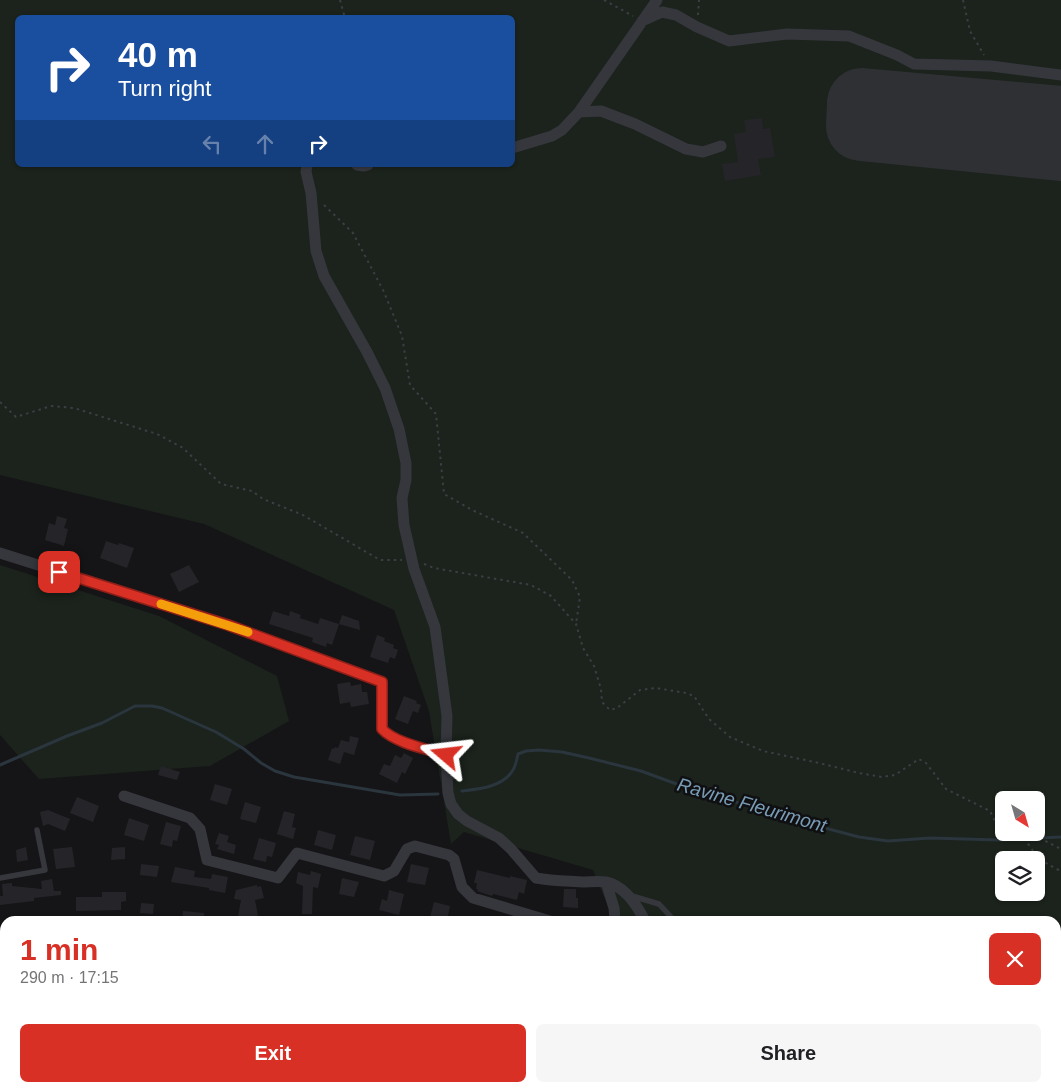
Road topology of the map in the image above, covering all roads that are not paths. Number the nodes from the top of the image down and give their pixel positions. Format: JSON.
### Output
{"nodes":[{"id":1,"x":657,"y":0,"type":"edge"},
{"id":2,"x":642,"y":21,"type":"junction"},
{"id":3,"x":1061,"y":75,"type":"edge"},
{"id":4,"x":579,"y":112,"type":"junction"},
{"id":5,"x":721,"y":146,"type":"dead end"},
{"id":6,"x":515,"y":147,"type":"edge"},
{"id":7,"x":307,"y":167,"type":"edge"},
{"id":8,"x":0,"y":553,"type":"edge"},
{"id":9,"x":446,"y":755,"type":"junction"},
{"id":10,"x":124,"y":796,"type":"dead end"},
{"id":11,"x":37,"y":830,"type":"dead end"},
{"id":12,"x":0,"y":878,"type":"edge"},
{"id":13,"x":606,"y":882,"type":"junction"},
{"id":14,"x":629,"y":896,"type":"junction"},
{"id":15,"x":533,"y":916,"type":"edge"},
{"id":16,"x":614,"y":916,"type":"edge"},
{"id":17,"x":643,"y":916,"type":"edge"},
{"id":18,"x":670,"y":916,"type":"edge"}],
"edges":[{"from":1,"to":2,"type":"street"},
{"from":2,"to":3,"type":"street"},
{"from":2,"to":4,"type":"street"},
{"from":4,"to":5,"type":"street"},
{"from":4,"to":6,"type":"street"},
{"from":7,"to":9,"type":"street"},
{"from":8,"to":9,"type":"street"},
{"from":9,"to":13,"type":"street"},
{"from":10,"to":15,"type":"street"},
{"from":11,"to":12,"type":"lane"},
{"from":13,"to":14,"type":"street"},
{"from":13,"to":16,"type":"street"},
{"from":14,"to":17,"type":"street"},
{"from":14,"to":18,"type":"lane"}]}
